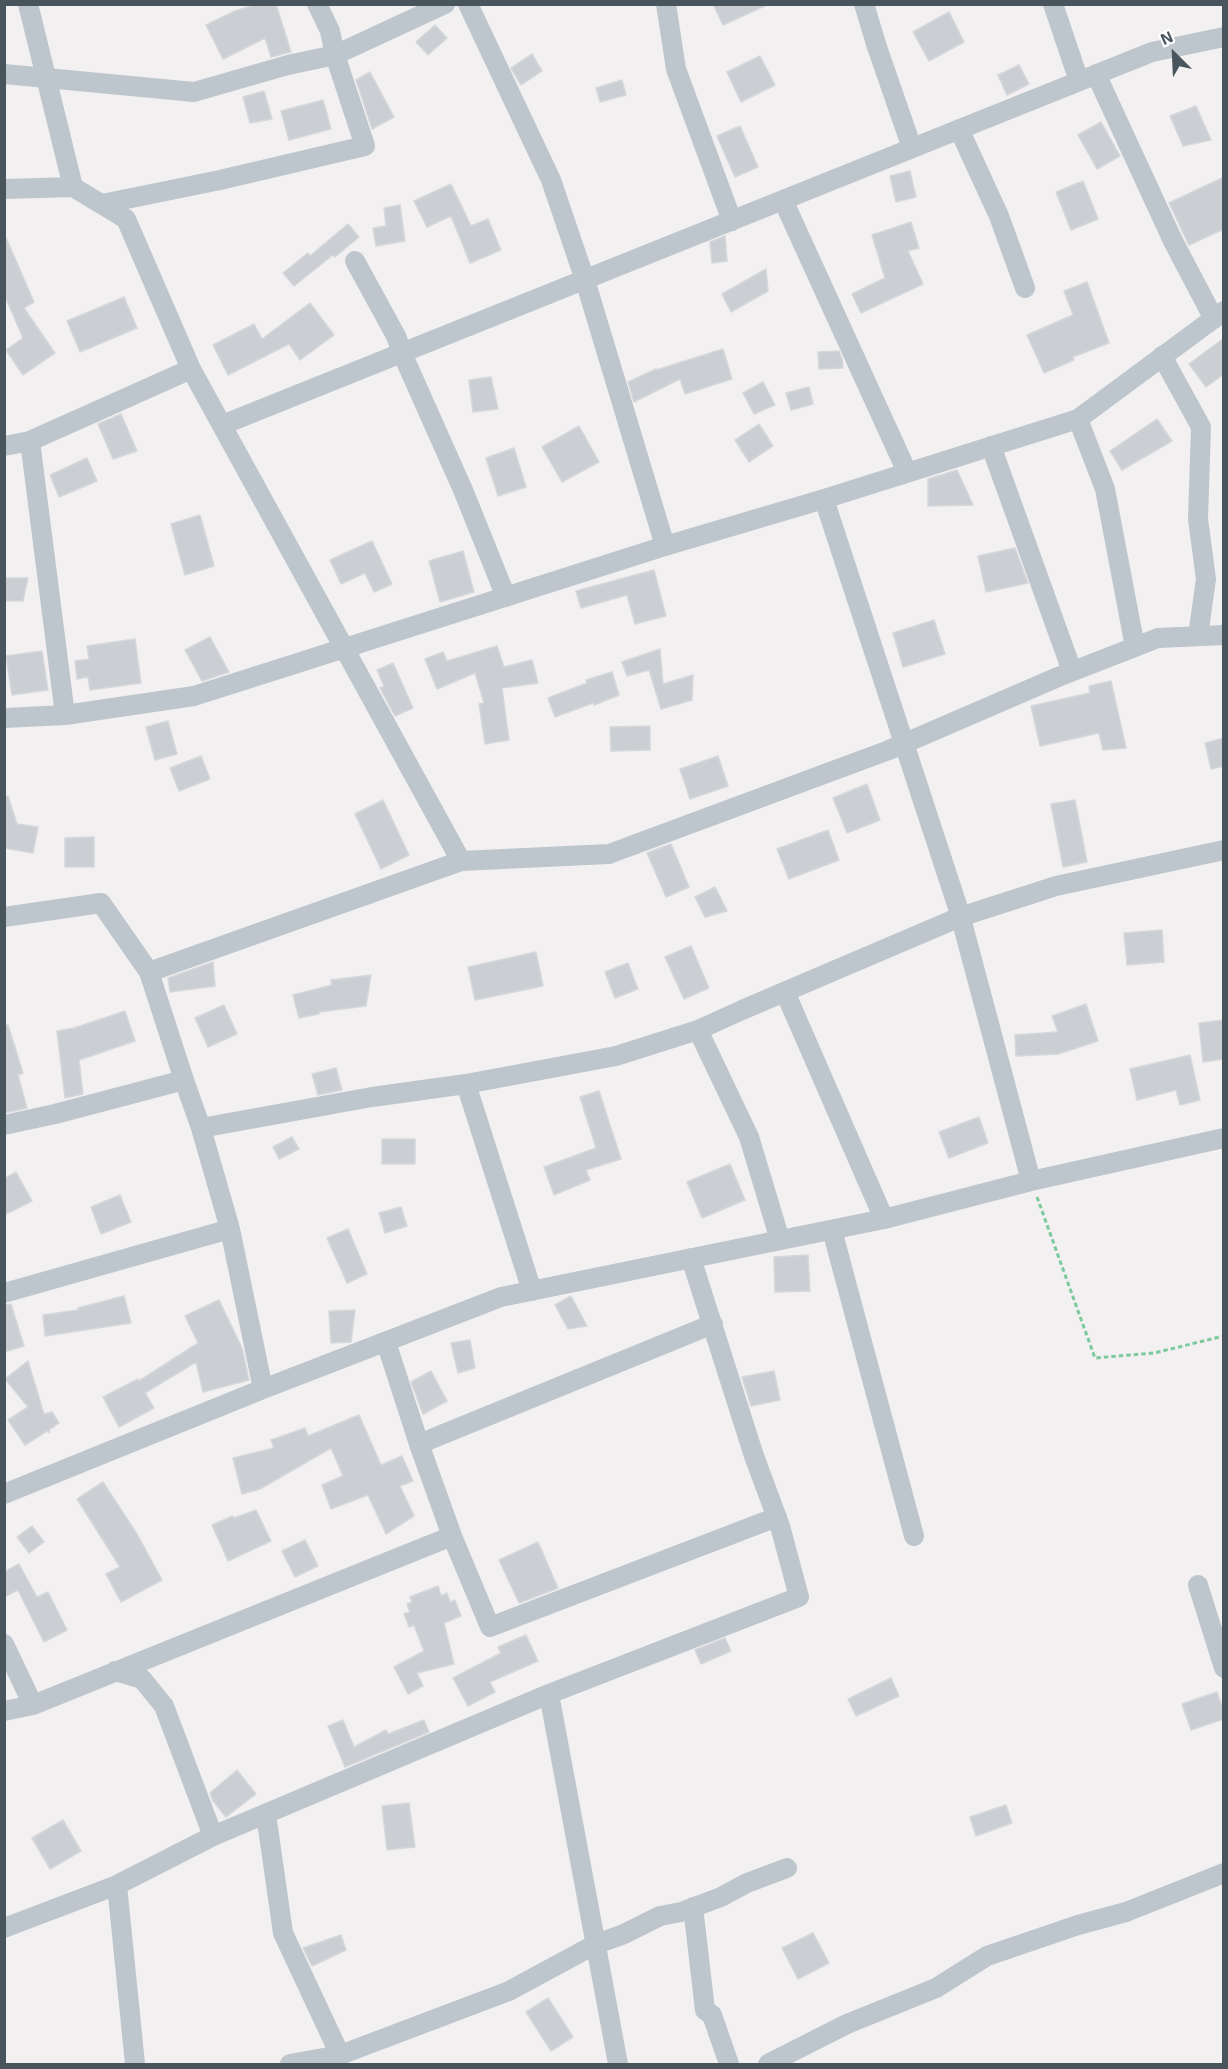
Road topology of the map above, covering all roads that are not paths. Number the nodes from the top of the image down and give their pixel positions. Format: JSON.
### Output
{"nodes":[{"id":1,"x":28,"y":4,"type":"edge"},
{"id":2,"x":317,"y":4,"type":"edge"},
{"id":3,"x":445,"y":4,"type":"edge"},
{"id":4,"x":468,"y":4,"type":"edge"},
{"id":5,"x":666,"y":4,"type":"edge"},
{"id":6,"x":864,"y":4,"type":"edge"},
{"id":7,"x":1053,"y":4,"type":"edge"},
{"id":8,"x":1224,"y":37,"type":"edge"},
{"id":9,"x":335,"y":55,"type":"junction"},
{"id":10,"x":4,"y":74,"type":"edge"},
{"id":11,"x":46,"y":78,"type":"junction"},
{"id":12,"x":1088,"y":78,"type":"junction"},
{"id":13,"x":959,"y":129,"type":"junction"},
{"id":14,"x":912,"y":148,"type":"junction"},
{"id":15,"x":73,"y":187,"type":"junction"},
{"id":16,"x":4,"y":189,"type":"edge"},
{"id":17,"x":783,"y":200,"type":"junction"},
{"id":18,"x":102,"y":204,"type":"junction"},
{"id":19,"x":732,"y":221,"type":"junction"},
{"id":20,"x":354,"y":261,"type":"dead end"},
{"id":21,"x":585,"y":280,"type":"junction"},
{"id":22,"x":1025,"y":288,"type":"dead end"},
{"id":23,"x":1219,"y":315,"type":"edge"},
{"id":24,"x":402,"y":353,"type":"junction"},
{"id":25,"x":1162,"y":356,"type":"junction"},
{"id":26,"x":191,"y":369,"type":"junction"},
{"id":27,"x":1078,"y":419,"type":"junction"},
{"id":28,"x":222,"y":425,"type":"junction"},
{"id":29,"x":30,"y":441,"type":"junction"},
{"id":30,"x":4,"y":446,"type":"edge"},
{"id":31,"x":991,"y":446,"type":"junction"},
{"id":32,"x":907,"y":472,"type":"junction"},
{"id":33,"x":824,"y":499,"type":"junction"},
{"id":34,"x":665,"y":546,"type":"junction"},
{"id":35,"x":506,"y":597,"type":"junction"},
{"id":36,"x":1224,"y":635,"type":"edge"},
{"id":37,"x":1198,"y":636,"type":"junction"},
{"id":38,"x":345,"y":647,"type":"junction"},
{"id":39,"x":1135,"y":647,"type":"junction"},
{"id":40,"x":1072,"y":671,"type":"junction"},
{"id":41,"x":65,"y":715,"type":"junction"},
{"id":42,"x":4,"y":718,"type":"edge"},
{"id":43,"x":904,"y":743,"type":"junction"},
{"id":44,"x":1224,"y":850,"type":"edge"},
{"id":45,"x":461,"y":861,"type":"junction"},
{"id":46,"x":4,"y":917,"type":"edge"},
{"id":47,"x":960,"y":917,"type":"junction"},
{"id":48,"x":149,"y":972,"type":"junction"},
{"id":49,"x":785,"y":992,"type":"junction"},
{"id":50,"x":698,"y":1030,"type":"junction"},
{"id":51,"x":183,"y":1080,"type":"junction"},
{"id":52,"x":466,"y":1084,"type":"junction"},
{"id":53,"x":4,"y":1125,"type":"edge"},
{"id":54,"x":201,"y":1128,"type":"junction"},
{"id":55,"x":1224,"y":1138,"type":"edge"},
{"id":56,"x":1031,"y":1181,"type":"junction"},
{"id":57,"x":884,"y":1219,"type":"junction"},
{"id":58,"x":230,"y":1229,"type":"junction"},
{"id":59,"x":832,"y":1230,"type":"junction"},
{"id":60,"x":780,"y":1240,"type":"junction"},
{"id":61,"x":691,"y":1258,"type":"junction"},
{"id":62,"x":532,"y":1291,"type":"junction"},
{"id":63,"x":4,"y":1293,"type":"edge"},
{"id":64,"x":713,"y":1324,"type":"junction"},
{"id":65,"x":386,"y":1342,"type":"junction"},
{"id":66,"x":263,"y":1389,"type":"junction"},
{"id":67,"x":419,"y":1444,"type":"junction"},
{"id":68,"x":4,"y":1494,"type":"edge"},
{"id":69,"x":777,"y":1517,"type":"junction"},
{"id":70,"x":452,"y":1536,"type":"junction"},
{"id":71,"x":914,"y":1536,"type":"dead end"},
{"id":72,"x":1198,"y":1585,"type":"dead end"},
{"id":73,"x":4,"y":1644,"type":"edge"},
{"id":74,"x":1224,"y":1668,"type":"edge"},
{"id":75,"x":115,"y":1671,"type":"junction"},
{"id":76,"x":549,"y":1694,"type":"junction"},
{"id":77,"x":33,"y":1705,"type":"junction"},
{"id":78,"x":4,"y":1711,"type":"edge"},
{"id":79,"x":266,"y":1814,"type":"junction"},
{"id":80,"x":213,"y":1836,"type":"junction"},
{"id":81,"x":787,"y":1868,"type":"dead end"},
{"id":82,"x":1224,"y":1872,"type":"edge"},
{"id":83,"x":117,"y":1885,"type":"junction"},
{"id":84,"x":693,"y":1907,"type":"junction"},
{"id":85,"x":4,"y":1928,"type":"edge"},
{"id":86,"x":594,"y":1945,"type":"junction"},
{"id":87,"x":340,"y":2055,"type":"junction"},
{"id":88,"x":135,"y":2064,"type":"edge"},
{"id":89,"x":290,"y":2064,"type":"edge"},
{"id":90,"x":618,"y":2064,"type":"edge"},
{"id":91,"x":729,"y":2064,"type":"edge"},
{"id":92,"x":768,"y":2064,"type":"edge"}],
"edges":[{"from":1,"to":11,"type":"street"},
{"from":2,"to":9,"type":"street"},
{"from":3,"to":9,"type":"street"},
{"from":4,"to":21,"type":"street"},
{"from":5,"to":19,"type":"street"},
{"from":6,"to":14,"type":"street"},
{"from":7,"to":12,"type":"street"},
{"from":8,"to":12,"type":"street"},
{"from":9,"to":11,"type":"street"},
{"from":9,"to":18,"type":"street"},
{"from":10,"to":11,"type":"street"},
{"from":11,"to":15,"type":"street"},
{"from":12,"to":13,"type":"street"},
{"from":12,"to":23,"type":"street"},
{"from":13,"to":14,"type":"street"},
{"from":13,"to":22,"type":"street"},
{"from":14,"to":17,"type":"street"},
{"from":15,"to":16,"type":"street"},
{"from":15,"to":18,"type":"street"},
{"from":17,"to":19,"type":"street"},
{"from":17,"to":32,"type":"street"},
{"from":18,"to":26,"type":"street"},
{"from":19,"to":21,"type":"street"},
{"from":20,"to":24,"type":"street"},
{"from":21,"to":24,"type":"street"},
{"from":21,"to":34,"type":"street"},
{"from":23,"to":25,"type":"street"},
{"from":24,"to":28,"type":"street"},
{"from":24,"to":35,"type":"street"},
{"from":25,"to":27,"type":"street"},
{"from":25,"to":37,"type":"street"},
{"from":26,"to":28,"type":"street"},
{"from":26,"to":29,"type":"street"},
{"from":27,"to":31,"type":"street"},
{"from":27,"to":39,"type":"street"},
{"from":28,"to":38,"type":"street"},
{"from":29,"to":30,"type":"street"},
{"from":29,"to":41,"type":"street"},
{"from":31,"to":32,"type":"street"},
{"from":31,"to":40,"type":"street"},
{"from":32,"to":33,"type":"street"},
{"from":33,"to":34,"type":"street"},
{"from":33,"to":43,"type":"street"},
{"from":34,"to":35,"type":"street"},
{"from":35,"to":38,"type":"street"},
{"from":36,"to":37,"type":"street"},
{"from":37,"to":39,"type":"street"},
{"from":38,"to":41,"type":"street"},
{"from":38,"to":45,"type":"street"},
{"from":39,"to":40,"type":"street"},
{"from":40,"to":43,"type":"street"},
{"from":41,"to":42,"type":"street"},
{"from":43,"to":45,"type":"street"},
{"from":43,"to":47,"type":"street"},
{"from":44,"to":47,"type":"street"},
{"from":45,"to":48,"type":"street"},
{"from":46,"to":48,"type":"street"},
{"from":47,"to":49,"type":"street"},
{"from":47,"to":56,"type":"street"},
{"from":48,"to":51,"type":"street"},
{"from":49,"to":50,"type":"street"},
{"from":49,"to":57,"type":"street"},
{"from":50,"to":52,"type":"street"},
{"from":50,"to":60,"type":"street"},
{"from":51,"to":53,"type":"street"},
{"from":51,"to":54,"type":"street"},
{"from":52,"to":54,"type":"street"},
{"from":52,"to":62,"type":"street"},
{"from":54,"to":58,"type":"street"},
{"from":55,"to":56,"type":"street"},
{"from":56,"to":57,"type":"street"},
{"from":57,"to":59,"type":"street"},
{"from":58,"to":63,"type":"street"},
{"from":58,"to":66,"type":"street"},
{"from":59,"to":60,"type":"street"},
{"from":59,"to":71,"type":"street"},
{"from":60,"to":61,"type":"street"},
{"from":61,"to":62,"type":"street"},
{"from":61,"to":64,"type":"street"},
{"from":62,"to":65,"type":"street"},
{"from":64,"to":67,"type":"street"},
{"from":64,"to":69,"type":"street"},
{"from":65,"to":66,"type":"street"},
{"from":65,"to":67,"type":"street"},
{"from":66,"to":68,"type":"street"},
{"from":67,"to":70,"type":"street"},
{"from":69,"to":70,"type":"street"},
{"from":69,"to":76,"type":"street"},
{"from":70,"to":75,"type":"street"},
{"from":72,"to":74,"type":"street"},
{"from":73,"to":77,"type":"street"},
{"from":75,"to":77,"type":"street"},
{"from":75,"to":80,"type":"street"},
{"from":76,"to":79,"type":"street"},
{"from":76,"to":86,"type":"street"},
{"from":77,"to":78,"type":"street"},
{"from":79,"to":80,"type":"street"},
{"from":79,"to":87,"type":"street"},
{"from":80,"to":83,"type":"street"},
{"from":81,"to":84,"type":"street"},
{"from":82,"to":92,"type":"street"},
{"from":83,"to":85,"type":"street"},
{"from":83,"to":88,"type":"street"},
{"from":84,"to":86,"type":"street"},
{"from":84,"to":91,"type":"street"},
{"from":86,"to":87,"type":"street"},
{"from":86,"to":90,"type":"street"},
{"from":87,"to":89,"type":"street"}]}
